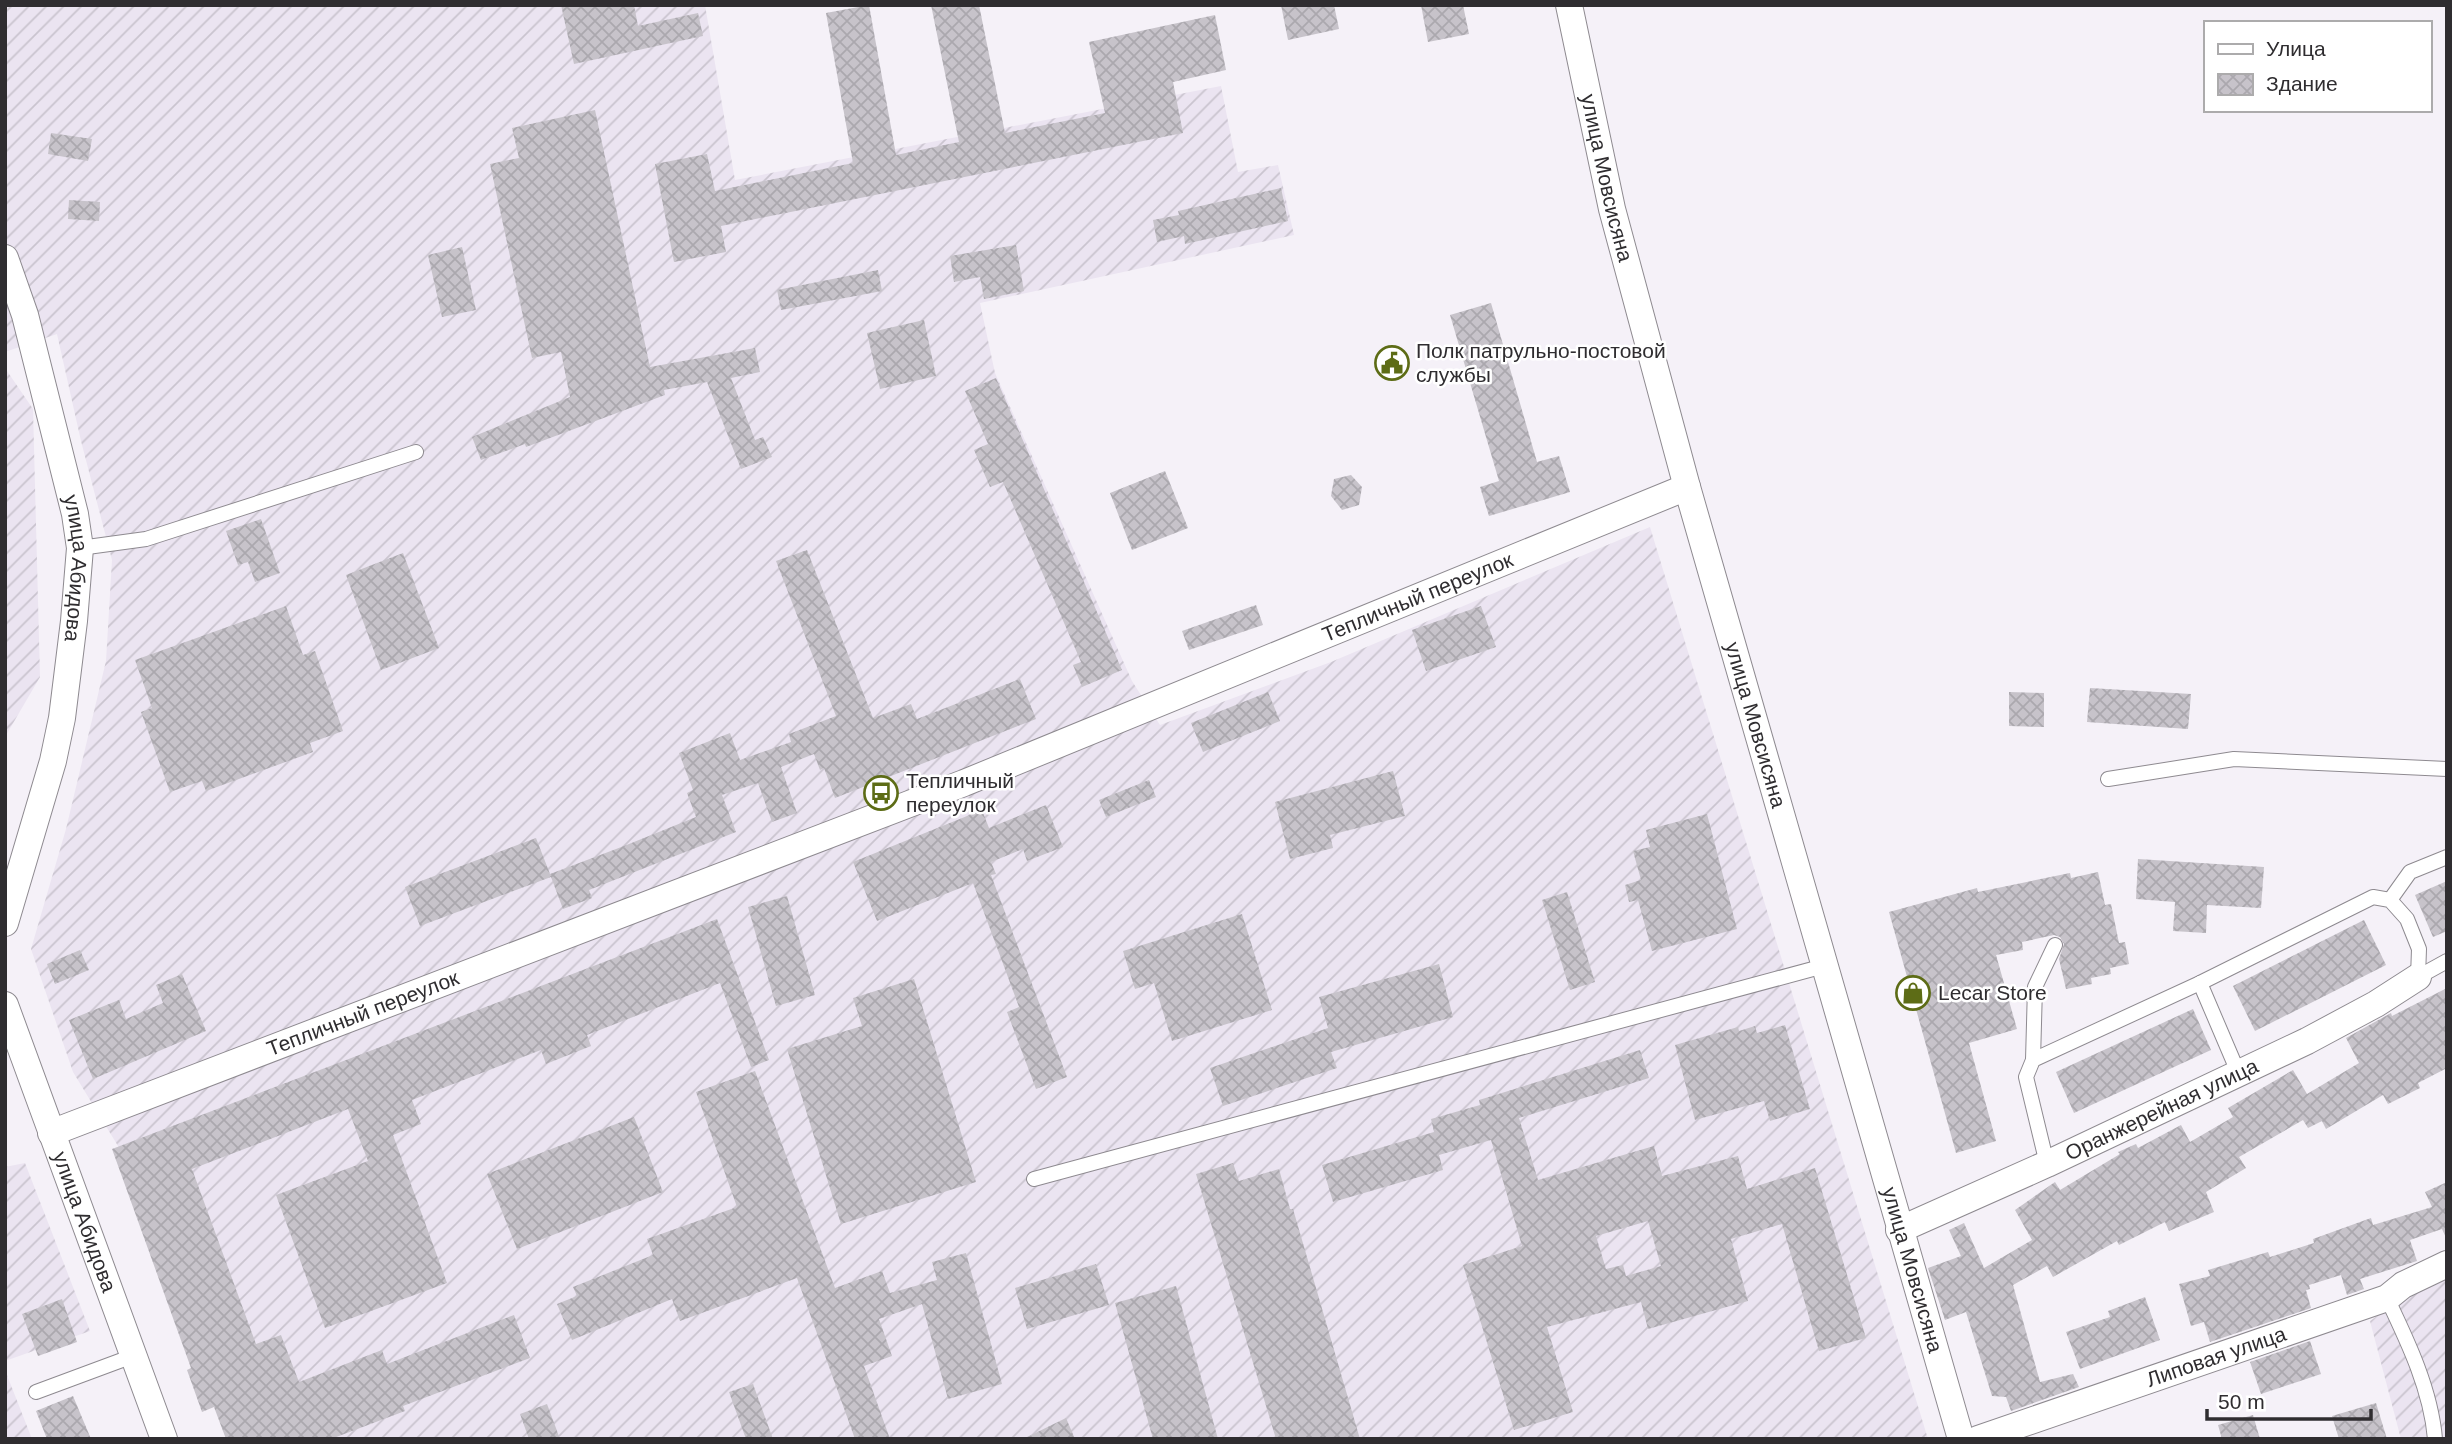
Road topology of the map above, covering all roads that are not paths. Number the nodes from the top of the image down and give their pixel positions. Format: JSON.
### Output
{"nodes":[{"id":1,"x":1569,"y":5,"type":"edge"},
{"id":2,"x":5,"y":258,"type":"edge"},
{"id":3,"x":416,"y":452,"type":"dead end"},
{"id":4,"x":1687,"y":487,"type":"junction"},
{"id":5,"x":80,"y":548,"type":"junction"},
{"id":6,"x":2447,"y":769,"type":"edge"},
{"id":7,"x":2108,"y":779,"type":"dead end"},
{"id":8,"x":2447,"y":857,"type":"edge"},
{"id":9,"x":2390,"y":900,"type":"junction"},
{"id":10,"x":5,"y":923,"type":"edge"},
{"id":11,"x":2055,"y":945,"type":"dead end"},
{"id":12,"x":2447,"y":961,"type":"edge"},
{"id":13,"x":1824,"y":966,"type":"junction"},
{"id":14,"x":2418,"y":977,"type":"junction"},
{"id":15,"x":2200,"y":984,"type":"junction"},
{"id":16,"x":5,"y":1005,"type":"edge"},
{"id":17,"x":2034,"y":1060,"type":"junction"},
{"id":18,"x":2238,"y":1072,"type":"junction"},
{"id":19,"x":51,"y":1133,"type":"junction"},
{"id":20,"x":2047,"y":1164,"type":"junction"},
{"id":21,"x":1034,"y":1179,"type":"dead end"},
{"id":22,"x":1899,"y":1230,"type":"junction"},
{"id":23,"x":2447,"y":1264,"type":"edge"},
{"id":24,"x":2388,"y":1298,"type":"junction"},
{"id":25,"x":133,"y":1356,"type":"junction"},
{"id":26,"x":36,"y":1392,"type":"dead end"},
{"id":27,"x":164,"y":1439,"type":"edge"},
{"id":28,"x":1961,"y":1439,"type":"edge"},
{"id":29,"x":1978,"y":1439,"type":"edge"},
{"id":30,"x":2435,"y":1439,"type":"edge"}],
"edges":[{"from":1,"to":4,"type":"street","name":"улица Мовсисяна"},
{"from":2,"to":5,"type":"street","name":"улица Абидова"},
{"from":3,"to":5,"type":"lane"},
{"from":4,"to":13,"type":"street","name":"улица Мовсисяна"},
{"from":4,"to":19,"type":"street","name":"Тепличный переулок"},
{"from":5,"to":10,"type":"street","name":"улица Абидова"},
{"from":6,"to":7,"type":"lane"},
{"from":8,"to":9,"type":"lane"},
{"from":9,"to":14,"type":"lane"},
{"from":9,"to":15,"type":"lane"},
{"from":11,"to":17,"type":"lane"},
{"from":12,"to":14,"type":"lane"},
{"from":13,"to":21,"type":"lane"},
{"from":13,"to":22,"type":"street","name":"улица Мовсисяна"},
{"from":14,"to":18,"type":"street","name":"Оранжерейная улица"},
{"from":15,"to":17,"type":"lane"},
{"from":15,"to":18,"type":"lane"},
{"from":16,"to":19,"type":"street","name":"улица Абидова"},
{"from":17,"to":20,"type":"lane"},
{"from":18,"to":20,"type":"street","name":"Оранжерейная улица"},
{"from":19,"to":25,"type":"street","name":"улица Абидова"},
{"from":20,"to":22,"type":"street","name":"Оранжерейная улица"},
{"from":22,"to":28,"type":"street","name":"улица Мовсисяна"},
{"from":23,"to":24,"type":"street","name":"Липовая улица"},
{"from":24,"to":29,"type":"street","name":"Липовая улица"},
{"from":24,"to":30,"type":"lane"},
{"from":25,"to":26,"type":"lane"},
{"from":25,"to":27,"type":"street","name":"улица Абидова"}]}
